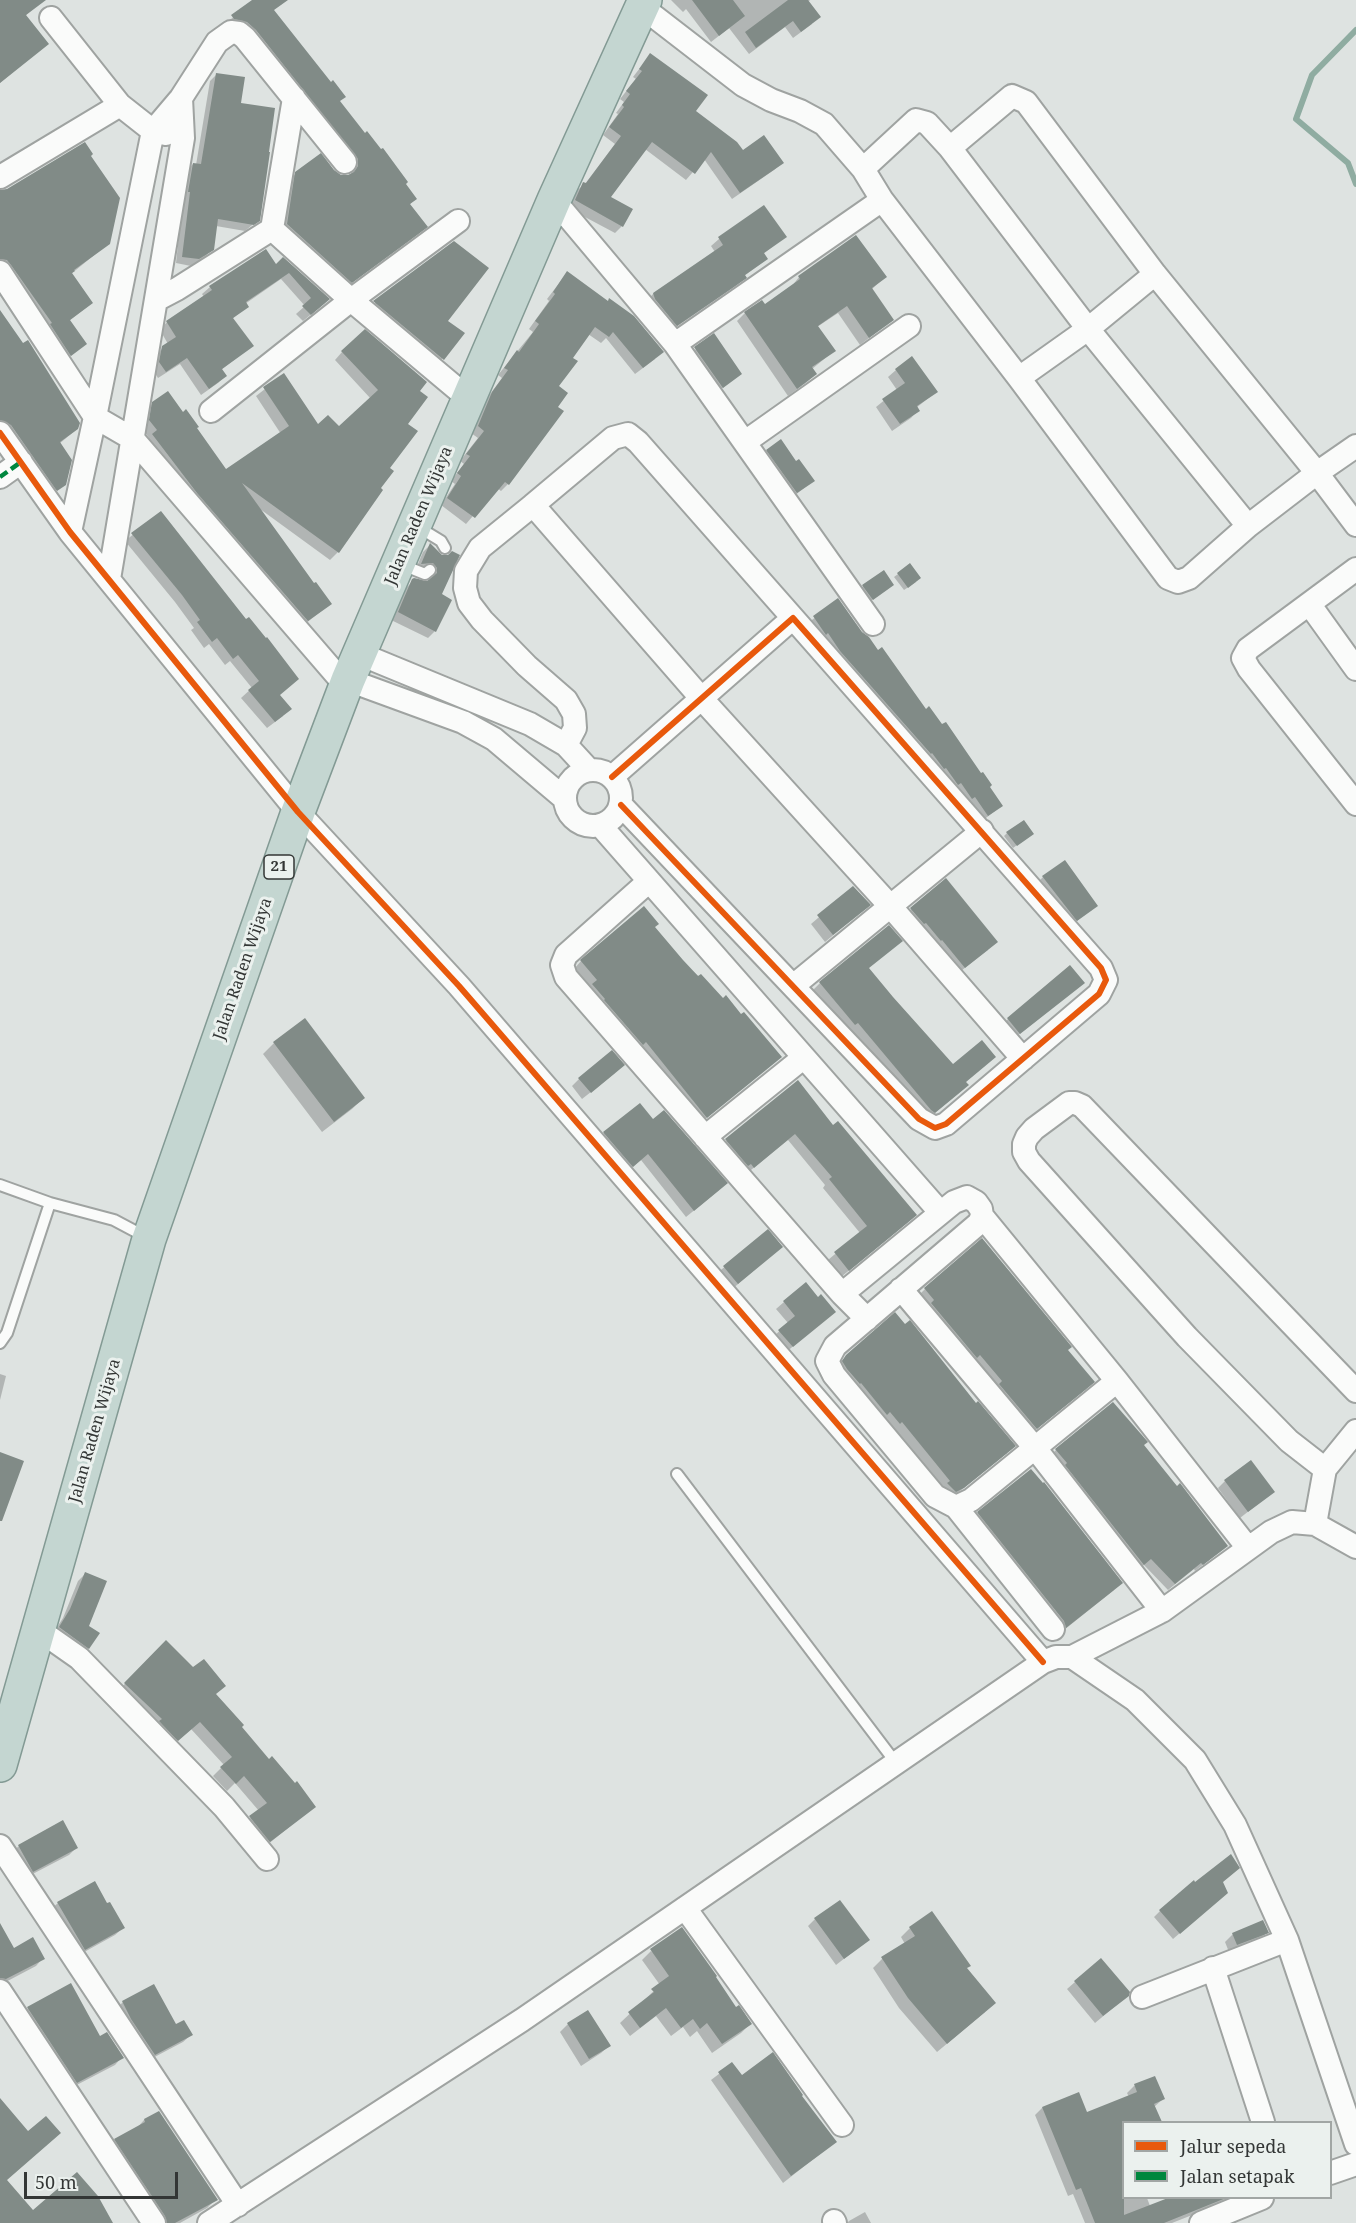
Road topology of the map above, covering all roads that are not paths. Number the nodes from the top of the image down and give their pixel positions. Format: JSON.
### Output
{"nodes":[{"id":1,"x":644,"y":3,"type":"edge"},
{"id":2,"x":51,"y":18,"type":"dead end"},
{"id":3,"x":181,"y":98,"type":"junction"},
{"id":4,"x":294,"y":98,"type":"junction"},
{"id":5,"x":120,"y":105,"type":"junction"},
{"id":6,"x":153,"y":131,"type":"junction"},
{"id":7,"x":183,"y":138,"type":"junction"},
{"id":8,"x":950,"y":148,"type":"junction"},
{"id":9,"x":345,"y":162,"type":"dead end"},
{"id":10,"x":863,"y":169,"type":"junction"},
{"id":11,"x":0,"y":177,"type":"edge"},
{"id":12,"x":554,"y":200,"type":"junction"},
{"id":13,"x":882,"y":200,"type":"junction"},
{"id":14,"x":458,"y":220,"type":"dead end"},
{"id":15,"x":272,"y":230,"type":"junction"},
{"id":16,"x":0,"y":272,"type":"edge"},
{"id":17,"x":1155,"y":274,"type":"junction"},
{"id":18,"x":158,"y":299,"type":"junction"},
{"id":19,"x":351,"y":300,"type":"junction"},
{"id":20,"x":909,"y":326,"type":"dead end"},
{"id":21,"x":1088,"y":329,"type":"junction"},
{"id":22,"x":675,"y":344,"type":"junction"},
{"id":23,"x":1019,"y":378,"type":"junction"},
{"id":24,"x":469,"y":399,"type":"junction"},
{"id":25,"x":211,"y":411,"type":"dead end"},
{"id":26,"x":95,"y":417,"type":"junction"},
{"id":27,"x":0,"y":433,"type":"edge"},
{"id":28,"x":132,"y":439,"type":"junction"},
{"id":29,"x":745,"y":442,"type":"junction"},
{"id":30,"x":1356,"y":446,"type":"edge"},
{"id":31,"x":21,"y":462,"type":"junction"},
{"id":32,"x":1317,"y":473,"type":"junction"},
{"id":33,"x":0,"y":477,"type":"edge"},
{"id":34,"x":533,"y":505,"type":"junction"},
{"id":35,"x":415,"y":525,"type":"junction"},
{"id":36,"x":1356,"y":525,"type":"edge"},
{"id":37,"x":1248,"y":526,"type":"junction"},
{"id":38,"x":70,"y":532,"type":"junction"},
{"id":39,"x":445,"y":548,"type":"dead end"},
{"id":40,"x":1356,"y":569,"type":"edge"},
{"id":41,"x":109,"y":579,"type":"junction"},
{"id":42,"x":1310,"y":605,"type":"junction"},
{"id":43,"x":793,"y":618,"type":"junction"},
{"id":44,"x":873,"y":624,"type":"dead end"},
{"id":45,"x":1356,"y":669,"type":"edge"},
{"id":46,"x":351,"y":673,"type":"junction"},
{"id":47,"x":702,"y":699,"type":"junction"},
{"id":48,"x":472,"y":702,"type":"junction"},
{"id":49,"x":463,"y":722,"type":"junction"},
{"id":50,"x":566,"y":745,"type":"junction"},
{"id":51,"x":589,"y":770,"type":"junction"},
{"id":52,"x":612,"y":777,"type":"junction"},
{"id":53,"x":565,"y":799,"type":"junction"},
{"id":54,"x":1356,"y":804,"type":"edge"},
{"id":55,"x":621,"y":805,"type":"junction"},
{"id":56,"x":298,"y":812,"type":"junction"},
{"id":57,"x":600,"y":825,"type":"junction"},
{"id":58,"x":982,"y":831,"type":"junction"},
{"id":59,"x":648,"y":882,"type":"junction"},
{"id":60,"x":891,"y":907,"type":"junction"},
{"id":61,"x":793,"y":986,"type":"junction"},
{"id":62,"x":803,"y":1058,"type":"junction"},
{"id":63,"x":1023,"y":1059,"type":"junction"},
{"id":64,"x":705,"y":1137,"type":"junction"},
{"id":65,"x":0,"y":1185,"type":"edge"},
{"id":66,"x":50,"y":1203,"type":"junction"},
{"id":67,"x":940,"y":1212,"type":"junction"},
{"id":68,"x":982,"y":1216,"type":"junction"},
{"id":69,"x":149,"y":1239,"type":"junction"},
{"id":70,"x":901,"y":1289,"type":"junction"},
{"id":71,"x":842,"y":1294,"type":"junction"},
{"id":72,"x":867,"y":1319,"type":"junction"},
{"id":73,"x":0,"y":1343,"type":"edge"},
{"id":74,"x":1118,"y":1381,"type":"junction"},
{"id":75,"x":1356,"y":1391,"type":"edge"},
{"id":76,"x":1356,"y":1431,"type":"edge"},
{"id":77,"x":1035,"y":1448,"type":"junction"},
{"id":78,"x":1324,"y":1469,"type":"junction"},
{"id":79,"x":677,"y":1474,"type":"dead end"},
{"id":80,"x":956,"y":1507,"type":"junction"},
{"id":81,"x":1315,"y":1524,"type":"junction"},
{"id":82,"x":1356,"y":1547,"type":"edge"},
{"id":83,"x":1248,"y":1548,"type":"junction"},
{"id":84,"x":1162,"y":1611,"type":"junction"},
{"id":85,"x":1053,"y":1629,"type":"dead end"},
{"id":86,"x":39,"y":1630,"type":"junction"},
{"id":87,"x":1072,"y":1657,"type":"junction"},
{"id":88,"x":1043,"y":1662,"type":"junction"},
{"id":89,"x":896,"y":1763,"type":"junction"},
{"id":90,"x":0,"y":1765,"type":"edge"},
{"id":91,"x":0,"y":1846,"type":"edge"},
{"id":92,"x":267,"y":1859,"type":"dead end"},
{"id":93,"x":685,"y":1908,"type":"junction"},
{"id":94,"x":1287,"y":1940,"type":"junction"},
{"id":95,"x":1213,"y":1968,"type":"junction"},
{"id":96,"x":0,"y":1991,"type":"edge"},
{"id":97,"x":1142,"y":1996,"type":"dead end"},
{"id":98,"x":1263,"y":2121,"type":"edge"},
{"id":99,"x":842,"y":2125,"type":"dead end"},
{"id":100,"x":1356,"y":2144,"type":"edge"},
{"id":101,"x":1356,"y":2164,"type":"edge"},
{"id":102,"x":1332,"y":2172,"type":"edge"},
{"id":103,"x":1260,"y":2199,"type":"edge"},
{"id":104,"x":238,"y":2205,"type":"junction"},
{"id":105,"x":154,"y":2223,"type":"edge"},
{"id":106,"x":209,"y":2223,"type":"edge"},
{"id":107,"x":1202,"y":2223,"type":"edge"}],
"edges":[{"from":1,"to":10,"type":"street"},
{"from":1,"to":12,"type":"highway","name":"Jalan Raden Wijaya","number":"21"},
{"from":2,"to":5,"type":"street"},
{"from":3,"to":4,"type":"street"},
{"from":3,"to":6,"type":"street"},
{"from":3,"to":7,"type":"street"},
{"from":4,"to":9,"type":"street"},
{"from":4,"to":15,"type":"street"},
{"from":5,"to":6,"type":"street"},
{"from":5,"to":11,"type":"street"},
{"from":6,"to":7,"type":"street"},
{"from":6,"to":26,"type":"street"},
{"from":7,"to":18,"type":"street"},
{"from":8,"to":10,"type":"street"},
{"from":8,"to":17,"type":"street"},
{"from":8,"to":21,"type":"street"},
{"from":10,"to":13,"type":"street"},
{"from":12,"to":22,"type":"street"},
{"from":12,"to":24,"type":"highway","name":"Jalan Raden Wijaya","number":"21"},
{"from":13,"to":22,"type":"street"},
{"from":13,"to":23,"type":"street"},
{"from":14,"to":19,"type":"street"},
{"from":15,"to":18,"type":"street"},
{"from":15,"to":19,"type":"street"},
{"from":16,"to":26,"type":"street"},
{"from":17,"to":21,"type":"street"},
{"from":17,"to":32,"type":"street"},
{"from":18,"to":28,"type":"street"},
{"from":19,"to":24,"type":"street"},
{"from":19,"to":25,"type":"street"},
{"from":20,"to":29,"type":"street"},
{"from":21,"to":23,"type":"street"},
{"from":21,"to":37,"type":"street"},
{"from":22,"to":29,"type":"street"},
{"from":23,"to":37,"type":"street"},
{"from":24,"to":35,"type":"highway","name":"Jalan Raden Wijaya","number":"21"},
{"from":26,"to":28,"type":"street"},
{"from":26,"to":38,"type":"street"},
{"from":27,"to":31,"type":"street"},
{"from":28,"to":41,"type":"street"},
{"from":28,"to":46,"type":"street"},
{"from":29,"to":44,"type":"street"},
{"from":30,"to":32,"type":"street"},
{"from":31,"to":33,"type":"street"},
{"from":31,"to":38,"type":"street"},
{"from":32,"to":36,"type":"street"},
{"from":32,"to":37,"type":"street"},
{"from":34,"to":43,"type":"street"},
{"from":34,"to":47,"type":"street"},
{"from":34,"to":50,"type":"street"},
{"from":35,"to":39,"type":"lane"},
{"from":35,"to":46,"type":"highway","name":"Jalan Raden Wijaya","number":"21"},
{"from":38,"to":41,"type":"street"},
{"from":40,"to":42,"type":"street"},
{"from":41,"to":56,"type":"street"},
{"from":42,"to":45,"type":"street"},
{"from":42,"to":54,"type":"street"},
{"from":43,"to":47,"type":"street"},
{"from":43,"to":58,"type":"street"},
{"from":46,"to":48,"type":"street"},
{"from":46,"to":49,"type":"street"},
{"from":46,"to":56,"type":"highway","name":"Jalan Raden Wijaya","number":"21"},
{"from":47,"to":52,"type":"street"},
{"from":47,"to":60,"type":"street"},
{"from":48,"to":49,"type":"street"},
{"from":48,"to":50,"type":"street"},
{"from":49,"to":53,"type":"street"},
{"from":50,"to":51,"type":"street"},
{"from":51,"to":52,"type":"street"},
{"from":51,"to":53,"type":"street"},
{"from":52,"to":55,"type":"street"},
{"from":53,"to":57,"type":"street"},
{"from":55,"to":57,"type":"street"},
{"from":55,"to":61,"type":"street"},
{"from":56,"to":69,"type":"highway","name":"Jalan Raden Wijaya","number":"21"},
{"from":56,"to":88,"type":"street"},
{"from":57,"to":59,"type":"street"},
{"from":58,"to":60,"type":"street"},
{"from":58,"to":63,"type":"street"},
{"from":59,"to":62,"type":"street"},
{"from":59,"to":64,"type":"street"},
{"from":60,"to":61,"type":"street"},
{"from":60,"to":63,"type":"street"},
{"from":61,"to":63,"type":"street"},
{"from":62,"to":64,"type":"street"},
{"from":62,"to":67,"type":"street"},
{"from":64,"to":71,"type":"street"},
{"from":65,"to":66,"type":"lane"},
{"from":66,"to":69,"type":"lane"},
{"from":66,"to":73,"type":"lane"},
{"from":67,"to":68,"type":"street"},
{"from":67,"to":71,"type":"street"},
{"from":68,"to":70,"type":"street"},
{"from":68,"to":74,"type":"street"},
{"from":69,"to":86,"type":"highway","name":"Jalan Raden Wijaya","number":"21"},
{"from":70,"to":72,"type":"street"},
{"from":70,"to":77,"type":"street"},
{"from":71,"to":72,"type":"street"},
{"from":72,"to":80,"type":"street"},
{"from":74,"to":77,"type":"street"},
{"from":74,"to":83,"type":"street"},
{"from":75,"to":78,"type":"street"},
{"from":76,"to":78,"type":"street"},
{"from":77,"to":80,"type":"street"},
{"from":77,"to":84,"type":"street"},
{"from":78,"to":81,"type":"street"},
{"from":79,"to":89,"type":"lane"},
{"from":80,"to":85,"type":"street"},
{"from":81,"to":82,"type":"street"},
{"from":81,"to":83,"type":"street"},
{"from":83,"to":84,"type":"street"},
{"from":84,"to":87,"type":"street"},
{"from":86,"to":90,"type":"highway","name":"Jalan Raden Wijaya","number":"21"},
{"from":86,"to":92,"type":"street"},
{"from":87,"to":88,"type":"street"},
{"from":87,"to":94,"type":"street"},
{"from":88,"to":89,"type":"street"},
{"from":89,"to":93,"type":"street"},
{"from":91,"to":104,"type":"street"},
{"from":93,"to":99,"type":"street"},
{"from":93,"to":104,"type":"street"},
{"from":94,"to":95,"type":"street"},
{"from":94,"to":100,"type":"street"},
{"from":95,"to":97,"type":"street"},
{"from":95,"to":98,"type":"street"},
{"from":96,"to":105,"type":"street"},
{"from":101,"to":102,"type":"street"},
{"from":103,"to":107,"type":"street"},
{"from":104,"to":106,"type":"street"}]}
